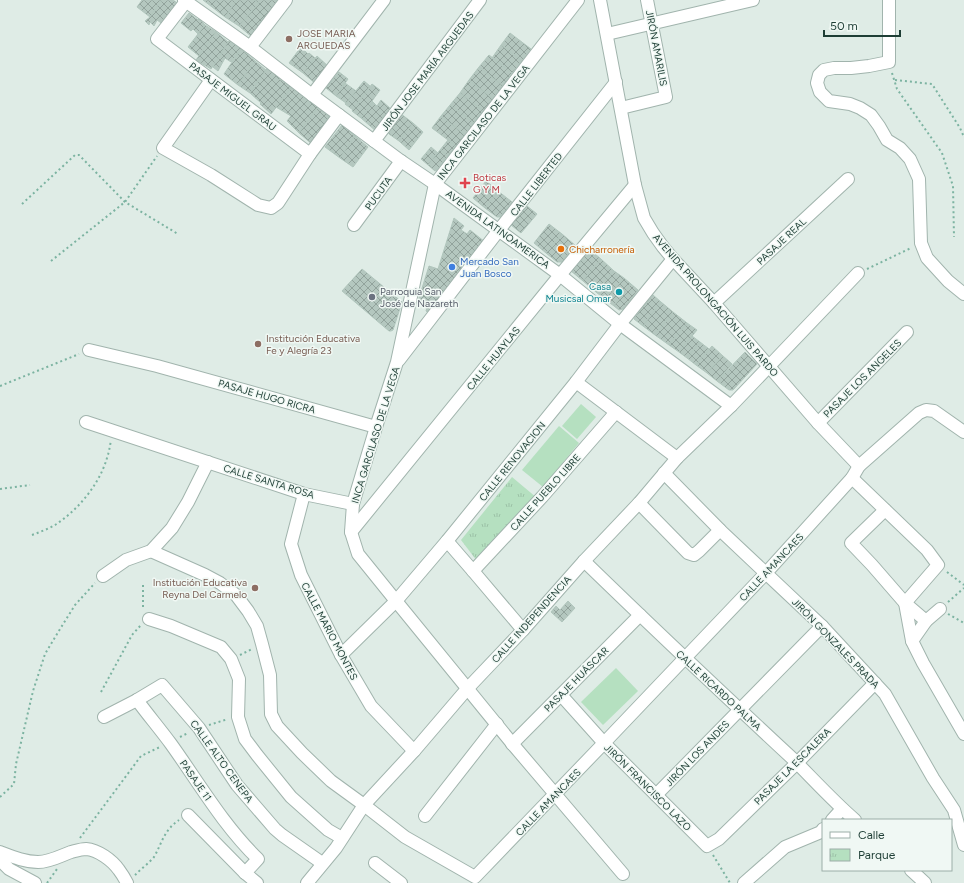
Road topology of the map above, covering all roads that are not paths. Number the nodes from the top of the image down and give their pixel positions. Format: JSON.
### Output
{"nodes":[{"id":1,"x":186,"y":0,"type":"edge"},
{"id":2,"x":286,"y":0,"type":"edge"},
{"id":3,"x":384,"y":0,"type":"edge"},
{"id":4,"x":480,"y":0,"type":"edge"},
{"id":5,"x":578,"y":0,"type":"edge"},
{"id":6,"x":600,"y":0,"type":"edge"},
{"id":7,"x":647,"y":0,"type":"edge"},
{"id":8,"x":753,"y":0,"type":"edge"},
{"id":9,"x":889,"y":0,"type":"edge"},
{"id":10,"x":651,"y":24,"type":"junction"},
{"id":11,"x":607,"y":34,"type":"junction"},
{"id":12,"x":250,"y":47,"type":"junction"},
{"id":13,"x":211,"y":80,"type":"junction"},
{"id":14,"x":616,"y":82,"type":"junction"},
{"id":15,"x":312,"y":95,"type":"junction"},
{"id":16,"x":621,"y":108,"type":"junction"},
{"id":17,"x":339,"y":115,"type":"junction"},
{"id":18,"x":374,"y":141,"type":"junction"},
{"id":19,"x":310,"y":154,"type":"junction"},
{"id":20,"x":401,"y":161,"type":"junction"},
{"id":21,"x":848,"y":179,"type":"dead end"},
{"id":22,"x":435,"y":184,"type":"junction"},
{"id":23,"x":636,"y":185,"type":"junction"},
{"id":24,"x":354,"y":225,"type":"dead end"},
{"id":25,"x":499,"y":230,"type":"junction"},
{"id":26,"x":672,"y":259,"type":"junction"},
{"id":27,"x":858,"y":273,"type":"road end"},
{"id":28,"x":560,"y":275,"type":"junction"},
{"id":29,"x":964,"y":294,"type":"edge"},
{"id":30,"x":714,"y":303,"type":"junction"},
{"id":31,"x":620,"y":324,"type":"junction"},
{"id":32,"x":907,"y":332,"type":"dead end"},
{"id":33,"x":89,"y":350,"type":"road end"},
{"id":34,"x":397,"y":362,"type":"junction"},
{"id":35,"x":768,"y":367,"type":"junction"},
{"id":36,"x":576,"y":382,"type":"junction"},
{"id":37,"x":731,"y":406,"type":"junction"},
{"id":38,"x":616,"y":412,"type":"junction"},
{"id":39,"x":86,"y":422,"type":"dead end"},
{"id":40,"x":818,"y":423,"type":"junction"},
{"id":41,"x":376,"y":427,"type":"junction"},
{"id":42,"x":964,"y":432,"type":"edge"},
{"id":43,"x":677,"y":458,"type":"junction"},
{"id":44,"x":208,"y":462,"type":"junction"},
{"id":45,"x":859,"y":466,"type":"junction"},
{"id":46,"x":664,"y":473,"type":"junction"},
{"id":47,"x":852,"y":478,"type":"junction"},
{"id":48,"x":304,"y":494,"type":"junction"},
{"id":49,"x":639,"y":503,"type":"junction"},
{"id":50,"x":353,"y":504,"type":"junction"},
{"id":51,"x":885,"y":510,"type":"junction"},
{"id":52,"x":720,"y":530,"type":"junction"},
{"id":53,"x":351,"y":532,"type":"junction"},
{"id":54,"x":447,"y":541,"type":"junction"},
{"id":55,"x":151,"y":552,"type":"junction"},
{"id":56,"x":584,"y":561,"type":"junction"},
{"id":57,"x":474,"y":571,"type":"junction"},
{"id":58,"x":766,"y":573,"type":"junction"},
{"id":59,"x":103,"y":576,"type":"road end"},
{"id":60,"x":396,"y":601,"type":"junction"},
{"id":61,"x":905,"y":603,"type":"junction"},
{"id":62,"x":940,"y":609,"type":"road end"},
{"id":63,"x":640,"y":615,"type":"junction"},
{"id":64,"x":148,"y":619,"type":"road end"},
{"id":65,"x":926,"y":621,"type":"junction"},
{"id":66,"x":822,"y":626,"type":"junction"},
{"id":67,"x":523,"y":630,"type":"junction"},
{"id":68,"x":912,"y":641,"type":"junction"},
{"id":69,"x":341,"y":655,"type":"junction"},
{"id":70,"x":684,"y":658,"type":"junction"},
{"id":71,"x":875,"y":683,"type":"junction"},
{"id":72,"x":467,"y":689,"type":"junction"},
{"id":73,"x":561,"y":695,"type":"junction"},
{"id":74,"x":137,"y":700,"type":"junction"},
{"id":75,"x":739,"y":709,"type":"junction"},
{"id":76,"x":104,"y":717,"type":"dead end"},
{"id":77,"x":497,"y":724,"type":"junction"},
{"id":78,"x":964,"y":734,"type":"edge"},
{"id":79,"x":604,"y":743,"type":"junction"},
{"id":80,"x":512,"y":744,"type":"junction"},
{"id":81,"x":414,"y":751,"type":"junction"},
{"id":82,"x":797,"y":763,"type":"junction"},
{"id":83,"x":554,"y":794,"type":"junction"},
{"id":84,"x":656,"y":796,"type":"junction"},
{"id":85,"x":364,"y":805,"type":"junction"},
{"id":86,"x":842,"y":809,"type":"junction"},
{"id":87,"x":188,"y":815,"type":"road end"},
{"id":88,"x":425,"y":816,"type":"dead end"},
{"id":89,"x":833,"y":819,"type":"edge"},
{"id":90,"x":854,"y":819,"type":"edge"},
{"id":91,"x":822,"y":831,"type":"edge"},
{"id":92,"x":342,"y":838,"type":"junction"},
{"id":93,"x":964,"y":845,"type":"edge"},
{"id":94,"x":707,"y":846,"type":"joint"},
{"id":95,"x":0,"y":852,"type":"edge"},
{"id":96,"x":0,"y":860,"type":"edge"},
{"id":97,"x":322,"y":863,"type":"junction"},
{"id":98,"x":375,"y":863,"type":"dead end"},
{"id":99,"x":911,"y":871,"type":"edge"},
{"id":100,"x":245,"y":873,"type":"junction"},
{"id":101,"x":623,"y":874,"type":"dead end"},
{"id":102,"x":35,"y":883,"type":"edge"},
{"id":103,"x":127,"y":883,"type":"edge"},
{"id":104,"x":257,"y":883,"type":"edge"},
{"id":105,"x":306,"y":883,"type":"edge"},
{"id":106,"x":401,"y":883,"type":"edge"},
{"id":107,"x":744,"y":883,"type":"edge"},
{"id":108,"x":925,"y":883,"type":"edge"}],
"edges":[{"from":1,"to":12,"type":"street","name":"AVENIDA LATINOAMERICA"},
{"from":1,"to":13,"type":"street","name":"PASAJE MIGUEL GRAU"},
{"from":2,"to":12,"type":"street"},
{"from":3,"to":15,"type":"street"},
{"from":4,"to":18,"type":"street","name":"JIRÓN JOSE MARÍA ARGUEDAS"},
{"from":5,"to":22,"type":"street","name":"INCA GARCILASO DE LA VEGA"},
{"from":6,"to":11,"type":"street","name":"AVENIDA PROLONGACIÓN LUIS PARDO"},
{"from":7,"to":10,"type":"street","name":"JIRÓN AMARILIS"},
{"from":8,"to":10,"type":"street"},
{"from":9,"to":29,"type":"street"},
{"from":10,"to":11,"type":"street"},
{"from":10,"to":16,"type":"street","name":"JIRÓN AMARILIS"},
{"from":11,"to":14,"type":"street","name":"AVENIDA PROLONGACIÓN LUIS PARDO"},
{"from":12,"to":15,"type":"street","name":"AVENIDA LATINOAMERICA"},
{"from":13,"to":19,"type":"street","name":"PASAJE MIGUEL GRAU"},
{"from":13,"to":19,"type":"street"},
{"from":14,"to":16,"type":"street","name":"AVENIDA PROLONGACIÓN LUIS PARDO"},
{"from":14,"to":25,"type":"street","name":"CALLE LIBERTED"},
{"from":15,"to":17,"type":"street","name":"AVENIDA LATINOAMERICA"},
{"from":16,"to":23,"type":"street","name":"AVENIDA PROLONGACIÓN LUIS PARDO"},
{"from":17,"to":18,"type":"street","name":"AVENIDA LATINOAMERICA"},
{"from":17,"to":19,"type":"street"},
{"from":18,"to":20,"type":"street","name":"AVENIDA LATINOAMERICA"},
{"from":20,"to":22,"type":"street","name":"AVENIDA LATINOAMERICA"},
{"from":20,"to":24,"type":"street","name":"PUCUTA"},
{"from":21,"to":30,"type":"street","name":"PASAJE REAL"},
{"from":22,"to":25,"type":"street","name":"AVENIDA LATINOAMERICA"},
{"from":22,"to":34,"type":"street","name":"INCA GARCILASO DE LA VEGA"},
{"from":23,"to":26,"type":"street","name":"AVENIDA PROLONGACIÓN LUIS PARDO"},
{"from":23,"to":28,"type":"street","name":"CALLE HUAYLAS"},
{"from":25,"to":28,"type":"street","name":"AVENIDA LATINOAMERICA"},
{"from":25,"to":34,"type":"street","name":"CALLE LIBERTED"},
{"from":26,"to":30,"type":"street","name":"AVENIDA PROLONGACIÓN LUIS PARDO"},
{"from":26,"to":31,"type":"street","name":"CALLE RENOVACION"},
{"from":27,"to":35,"type":"street","name":"CALLE INDEPENDENCIA"},
{"from":28,"to":31,"type":"street","name":"AVENIDA LATINOAMERICA"},
{"from":28,"to":53,"type":"street","name":"CALLE HUAYLAS"},
{"from":30,"to":35,"type":"street","name":"AVENIDA PROLONGACIÓN LUIS PARDO"},
{"from":31,"to":36,"type":"street","name":"CALLE RENOVACION"},
{"from":31,"to":37,"type":"street","name":"AVENIDA LATINOAMERICA"},
{"from":32,"to":40,"type":"street","name":"PASAJE LOS ANGELES"},
{"from":33,"to":41,"type":"street","name":"PASAJE HUGO RICRA"},
{"from":34,"to":41,"type":"street","name":"INCA GARCILASO DE LA VEGA"},
{"from":35,"to":37,"type":"street","name":"CALLE INDEPENDENCIA"},
{"from":35,"to":40,"type":"street","name":"AVENIDA PROLONGACIÓN LUIS PARDO"},
{"from":36,"to":38,"type":"street"},
{"from":36,"to":54,"type":"street","name":"CALLE RENOVACION"},
{"from":37,"to":43,"type":"street","name":"CALLE INDEPENDENCIA"},
{"from":38,"to":43,"type":"street"},
{"from":38,"to":57,"type":"street","name":"CALLE PUEBLO LIBRE"},
{"from":39,"to":44,"type":"street","name":"CALLE SANTA ROSA"},
{"from":40,"to":45,"type":"street","name":"AVENIDA PROLONGACIÓN LUIS PARDO"},
{"from":41,"to":50,"type":"street","name":"INCA GARCILASO DE LA VEGA"},
{"from":42,"to":45,"type":"street","name":"CALLE AMANCAES"},
{"from":43,"to":46,"type":"street","name":"CALLE INDEPENDENCIA"},
{"from":44,"to":48,"type":"street","name":"CALLE SANTA ROSA"},
{"from":44,"to":55,"type":"street"},
{"from":45,"to":47,"type":"street","name":"CALLE AMANCAES"},
{"from":46,"to":49,"type":"street","name":"CALLE INDEPENDENCIA"},
{"from":46,"to":52,"type":"street","name":"JIRÓN GONZALES PRADA"},
{"from":47,"to":51,"type":"street"},
{"from":47,"to":58,"type":"street","name":"CALLE AMANCAES"},
{"from":48,"to":50,"type":"street","name":"CALLE SANTA ROSA"},
{"from":48,"to":69,"type":"street","name":"CALLE MARIO MONTES"},
{"from":49,"to":52,"type":"street"},
{"from":49,"to":56,"type":"street","name":"CALLE INDEPENDENCIA"},
{"from":50,"to":53,"type":"street","name":"INCA GARCILASO DE LA VEGA"},
{"from":51,"to":61,"type":"street"},
{"from":51,"to":61,"type":"street"},
{"from":52,"to":58,"type":"street","name":"JIRÓN GONZALES PRADA"},
{"from":53,"to":60,"type":"street","name":"INCA GARCILASO DE LA VEGA"},
{"from":54,"to":57,"type":"street"},
{"from":54,"to":60,"type":"street","name":"CALLE RENOVACION"},
{"from":55,"to":59,"type":"street"},
{"from":55,"to":85,"type":"street","name":"CALLE AMANCAES"},
{"from":56,"to":63,"type":"street","name":"CALLE RICARDO PALMA"},
{"from":56,"to":67,"type":"street","name":"CALLE INDEPENDENCIA"},
{"from":57,"to":67,"type":"street"},
{"from":58,"to":66,"type":"street","name":"JIRÓN GONZALES PRADA"},
{"from":58,"to":70,"type":"street","name":"CALLE AMANCAES"},
{"from":60,"to":69,"type":"street","name":"CALLE RENOVACION"},
{"from":60,"to":72,"type":"street","name":"INCA GARCILASO DE LA VEGA"},
{"from":61,"to":65,"type":"street"},
{"from":61,"to":68,"type":"street"},
{"from":62,"to":65,"type":"street"},
{"from":63,"to":70,"type":"street","name":"CALLE RICARDO PALMA"},
{"from":63,"to":73,"type":"street","name":"PASAJE HUÁSCAR"},
{"from":64,"to":92,"type":"street"},
{"from":65,"to":68,"type":"street"},
{"from":66,"to":71,"type":"street","name":"JIRÓN GONZALES PRADA"},
{"from":66,"to":75,"type":"street","name":"JIRÓN LOS ANDES"},
{"from":67,"to":72,"type":"street","name":"CALLE INDEPENDENCIA"},
{"from":68,"to":78,"type":"street"},
{"from":69,"to":81,"type":"street","name":"CALLE MARIO MONTES"},
{"from":70,"to":75,"type":"street","name":"CALLE RICARDO PALMA"},
{"from":70,"to":79,"type":"street","name":"CALLE AMANCAES"},
{"from":71,"to":82,"type":"street","name":"PASAJE LA ESCALERA"},
{"from":71,"to":93,"type":"street","name":"JIRÓN GONZALES PRADA"},
{"from":72,"to":77,"type":"street","name":"INCA GARCILASO DE LA VEGA"},
{"from":72,"to":81,"type":"street","name":"CALLE INDEPENDENCIA"},
{"from":73,"to":79,"type":"street","name":"JIRÓN FRANCISCO LAZO"},
{"from":73,"to":80,"type":"street","name":"PASAJE HUÁSCAR"},
{"from":74,"to":76,"type":"street"},
{"from":74,"to":97,"type":"street","name":"CALLE ALTO CENEPA"},
{"from":74,"to":100,"type":"street","name":"PASAJE 11"},
{"from":75,"to":82,"type":"street","name":"CALLE RICARDO PALMA"},
{"from":75,"to":84,"type":"street","name":"JIRÓN LOS ANDES"},
{"from":77,"to":80,"type":"street","name":"INCA GARCILASO DE LA VEGA"},
{"from":77,"to":88,"type":"street"},
{"from":79,"to":83,"type":"street","name":"CALLE AMANCAES"},
{"from":79,"to":84,"type":"street","name":"JIRÓN FRANCISCO LAZO"},
{"from":80,"to":83,"type":"street","name":"INCA GARCILASO DE LA VEGA"},
{"from":81,"to":85,"type":"street","name":"CALLE INDEPENDENCIA"},
{"from":82,"to":86,"type":"street","name":"CALLE RICARDO PALMA"},
{"from":82,"to":94,"type":"street","name":"PASAJE LA ESCALERA"},
{"from":83,"to":85,"type":"street","name":"CALLE AMANCAES"},
{"from":83,"to":101,"type":"street","name":"INCA GARCILASO DE LA VEGA"},
{"from":84,"to":94,"type":"street","name":"JIRÓN FRANCISCO LAZO"},
{"from":85,"to":92,"type":"street","name":"CALLE INDEPENDENCIA"},
{"from":86,"to":89,"type":"street"},
{"from":86,"to":90,"type":"street","name":"CALLE RICARDO PALMA"},
{"from":87,"to":100,"type":"street"},
{"from":91,"to":107,"type":"street"},
{"from":92,"to":97,"type":"street","name":"CALLE INDEPENDENCIA"},
{"from":95,"to":103,"type":"street"},
{"from":96,"to":102,"type":"street"},
{"from":97,"to":105,"type":"street","name":"CALLE INDEPENDENCIA"},
{"from":98,"to":106,"type":"street"},
{"from":99,"to":108,"type":"street"},
{"from":100,"to":104,"type":"street"}]}
